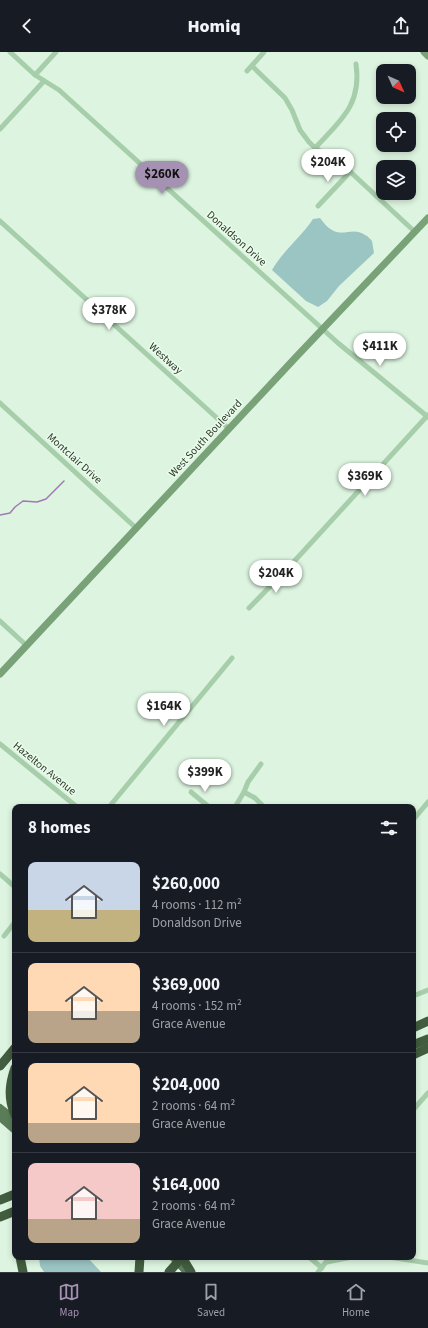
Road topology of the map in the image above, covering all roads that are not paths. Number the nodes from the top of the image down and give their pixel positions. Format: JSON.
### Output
{"nodes":[{"id":1,"x":10,"y":52,"type":"edge"},
{"id":2,"x":56,"y":52,"type":"edge"},
{"id":3,"x":264,"y":52,"type":"edge"},
{"id":4,"x":424,"y":52,"type":"edge"},
{"id":5,"x":428,"y":56,"type":"edge"},
{"id":6,"x":356,"y":64,"type":"dead end"},
{"id":7,"x":252,"y":66,"type":"junction"},
{"id":8,"x":247,"y":71,"type":"dead end"},
{"id":9,"x":35,"y":75,"type":"junction"},
{"id":10,"x":44,"y":81,"type":"junction"},
{"id":11,"x":0,"y":129,"type":"edge"},
{"id":12,"x":315,"y":148,"type":"junction"},
{"id":13,"x":350,"y":172,"type":"junction"},
{"id":14,"x":318,"y":206,"type":"dead end"},
{"id":15,"x":428,"y":218,"type":"edge"},
{"id":16,"x":0,"y":221,"type":"edge"},
{"id":17,"x":415,"y":232,"type":"junction"},
{"id":18,"x":323,"y":329,"type":"junction"},
{"id":19,"x":0,"y":403,"type":"edge"},
{"id":20,"x":428,"y":416,"type":"edge"},
{"id":21,"x":229,"y":429,"type":"junction"},
{"id":22,"x":136,"y":528,"type":"junction"},
{"id":23,"x":249,"y":608,"type":"dead end"},
{"id":24,"x":0,"y":621,"type":"edge"},
{"id":25,"x":27,"y":646,"type":"junction"},
{"id":26,"x":232,"y":658,"type":"dead end"},
{"id":27,"x":0,"y":674,"type":"edge"},
{"id":28,"x":0,"y":744,"type":"edge"},
{"id":29,"x":261,"y":764,"type":"dead end"},
{"id":30,"x":191,"y":792,"type":"dead end"},
{"id":31,"x":244,"y":792,"type":"junction"},
{"id":32,"x":428,"y":802,"type":"edge"},
{"id":33,"x":73,"y":804,"type":"edge"},
{"id":34,"x":111,"y":804,"type":"edge"},
{"id":35,"x":205,"y":804,"type":"edge"},
{"id":36,"x":237,"y":804,"type":"edge"},
{"id":37,"x":261,"y":804,"type":"edge"},
{"id":38,"x":416,"y":816,"type":"edge"},
{"id":39,"x":0,"y":874,"type":"edge"},
{"id":40,"x":12,"y":884,"type":"edge"},
{"id":41,"x":12,"y":926,"type":"edge"},
{"id":42,"x":4,"y":936,"type":"dead end"},
{"id":43,"x":428,"y":990,"type":"edge"},
{"id":44,"x":416,"y":995,"type":"edge"},
{"id":45,"x":428,"y":1022,"type":"edge"},
{"id":46,"x":416,"y":1027,"type":"edge"},
{"id":47,"x":428,"y":1039,"type":"edge"},
{"id":48,"x":416,"y":1044,"type":"edge"},
{"id":49,"x":428,"y":1048,"type":"edge"},
{"id":50,"x":12,"y":1052,"type":"edge"},
{"id":51,"x":416,"y":1054,"type":"edge"},
{"id":52,"x":0,"y":1066,"type":"edge"},
{"id":53,"x":12,"y":1077,"type":"edge"},
{"id":54,"x":428,"y":1093,"type":"edge"},
{"id":55,"x":12,"y":1106,"type":"edge"},
{"id":56,"x":416,"y":1107,"type":"edge"},
{"id":57,"x":0,"y":1108,"type":"edge"},
{"id":58,"x":0,"y":1117,"type":"edge"},
{"id":59,"x":12,"y":1118,"type":"edge"},
{"id":60,"x":12,"y":1127,"type":"edge"},
{"id":61,"x":12,"y":1195,"type":"edge"},
{"id":62,"x":0,"y":1200,"type":"edge"},
{"id":63,"x":12,"y":1212,"type":"edge"},
{"id":64,"x":0,"y":1217,"type":"edge"},
{"id":65,"x":21,"y":1260,"type":"edge"},
{"id":66,"x":140,"y":1260,"type":"edge"},
{"id":67,"x":176,"y":1260,"type":"edge"},
{"id":68,"x":178,"y":1260,"type":"edge"},
{"id":69,"x":178,"y":1260,"type":"edge"},
{"id":70,"x":312,"y":1260,"type":"edge"},
{"id":71,"x":328,"y":1260,"type":"edge"},
{"id":72,"x":408,"y":1260,"type":"edge"},
{"id":73,"x":428,"y":1263,"type":"edge"},
{"id":74,"x":320,"y":1270,"type":"edge"},
{"id":75,"x":23,"y":1272,"type":"edge"},
{"id":76,"x":139,"y":1272,"type":"edge"},
{"id":77,"x":169,"y":1272,"type":"edge"},
{"id":78,"x":187,"y":1272,"type":"edge"},
{"id":79,"x":191,"y":1272,"type":"edge"}],
"edges":[{"from":1,"to":9,"type":"street","name":"Donaldson Drive"},
{"from":2,"to":9,"type":"street"},
{"from":3,"to":7,"type":"street"},
{"from":4,"to":5,"type":"street"},
{"from":6,"to":12,"type":"street"},
{"from":7,"to":8,"type":"street"},
{"from":7,"to":12,"type":"street"},
{"from":9,"to":10,"type":"street","name":"Donaldson Drive"},
{"from":10,"to":11,"type":"street"},
{"from":10,"to":18,"type":"street","name":"Donaldson Drive"},
{"from":12,"to":13,"type":"street"},
{"from":13,"to":14,"type":"street"},
{"from":13,"to":17,"type":"street"},
{"from":15,"to":17,"type":"street","name":"West South Boulevard"},
{"from":16,"to":21,"type":"street","name":"Westway"},
{"from":17,"to":18,"type":"street","name":"West South Boulevard"},
{"from":18,"to":20,"type":"street","name":"Donaldson Drive"},
{"from":18,"to":21,"type":"street","name":"West South Boulevard"},
{"from":19,"to":22,"type":"street","name":"Montclair Drive"},
{"from":20,"to":23,"type":"street"},
{"from":21,"to":22,"type":"street","name":"West South Boulevard"},
{"from":22,"to":25,"type":"street","name":"West South Boulevard"},
{"from":24,"to":25,"type":"street"},
{"from":25,"to":27,"type":"street","name":"West South Boulevard"},
{"from":26,"to":34,"type":"street"},
{"from":28,"to":33,"type":"street","name":"Hazelton Avenue"},
{"from":29,"to":31,"type":"street"},
{"from":30,"to":35,"type":"street"},
{"from":31,"to":36,"type":"street"},
{"from":31,"to":37,"type":"street"},
{"from":32,"to":38,"type":"street"},
{"from":39,"to":40,"type":"street"},
{"from":41,"to":42,"type":"street"},
{"from":43,"to":44,"type":"street"},
{"from":45,"to":46,"type":"highway"},
{"from":47,"to":48,"type":"highway"},
{"from":49,"to":51,"type":"highway"},
{"from":50,"to":52,"type":"highway"},
{"from":53,"to":55,"type":"highway"},
{"from":54,"to":56,"type":"street"},
{"from":57,"to":59,"type":"main road"},
{"from":58,"to":60,"type":"main road"},
{"from":61,"to":62,"type":"highway"},
{"from":63,"to":64,"type":"highway"},
{"from":65,"to":75,"type":"highway"},
{"from":66,"to":76,"type":"highway"},
{"from":67,"to":77,"type":"highway"},
{"from":68,"to":78,"type":"main road"},
{"from":69,"to":79,"type":"highway"},
{"from":70,"to":74,"type":"street"},
{"from":71,"to":74,"type":"street"},
{"from":72,"to":73,"type":"street"}]}
